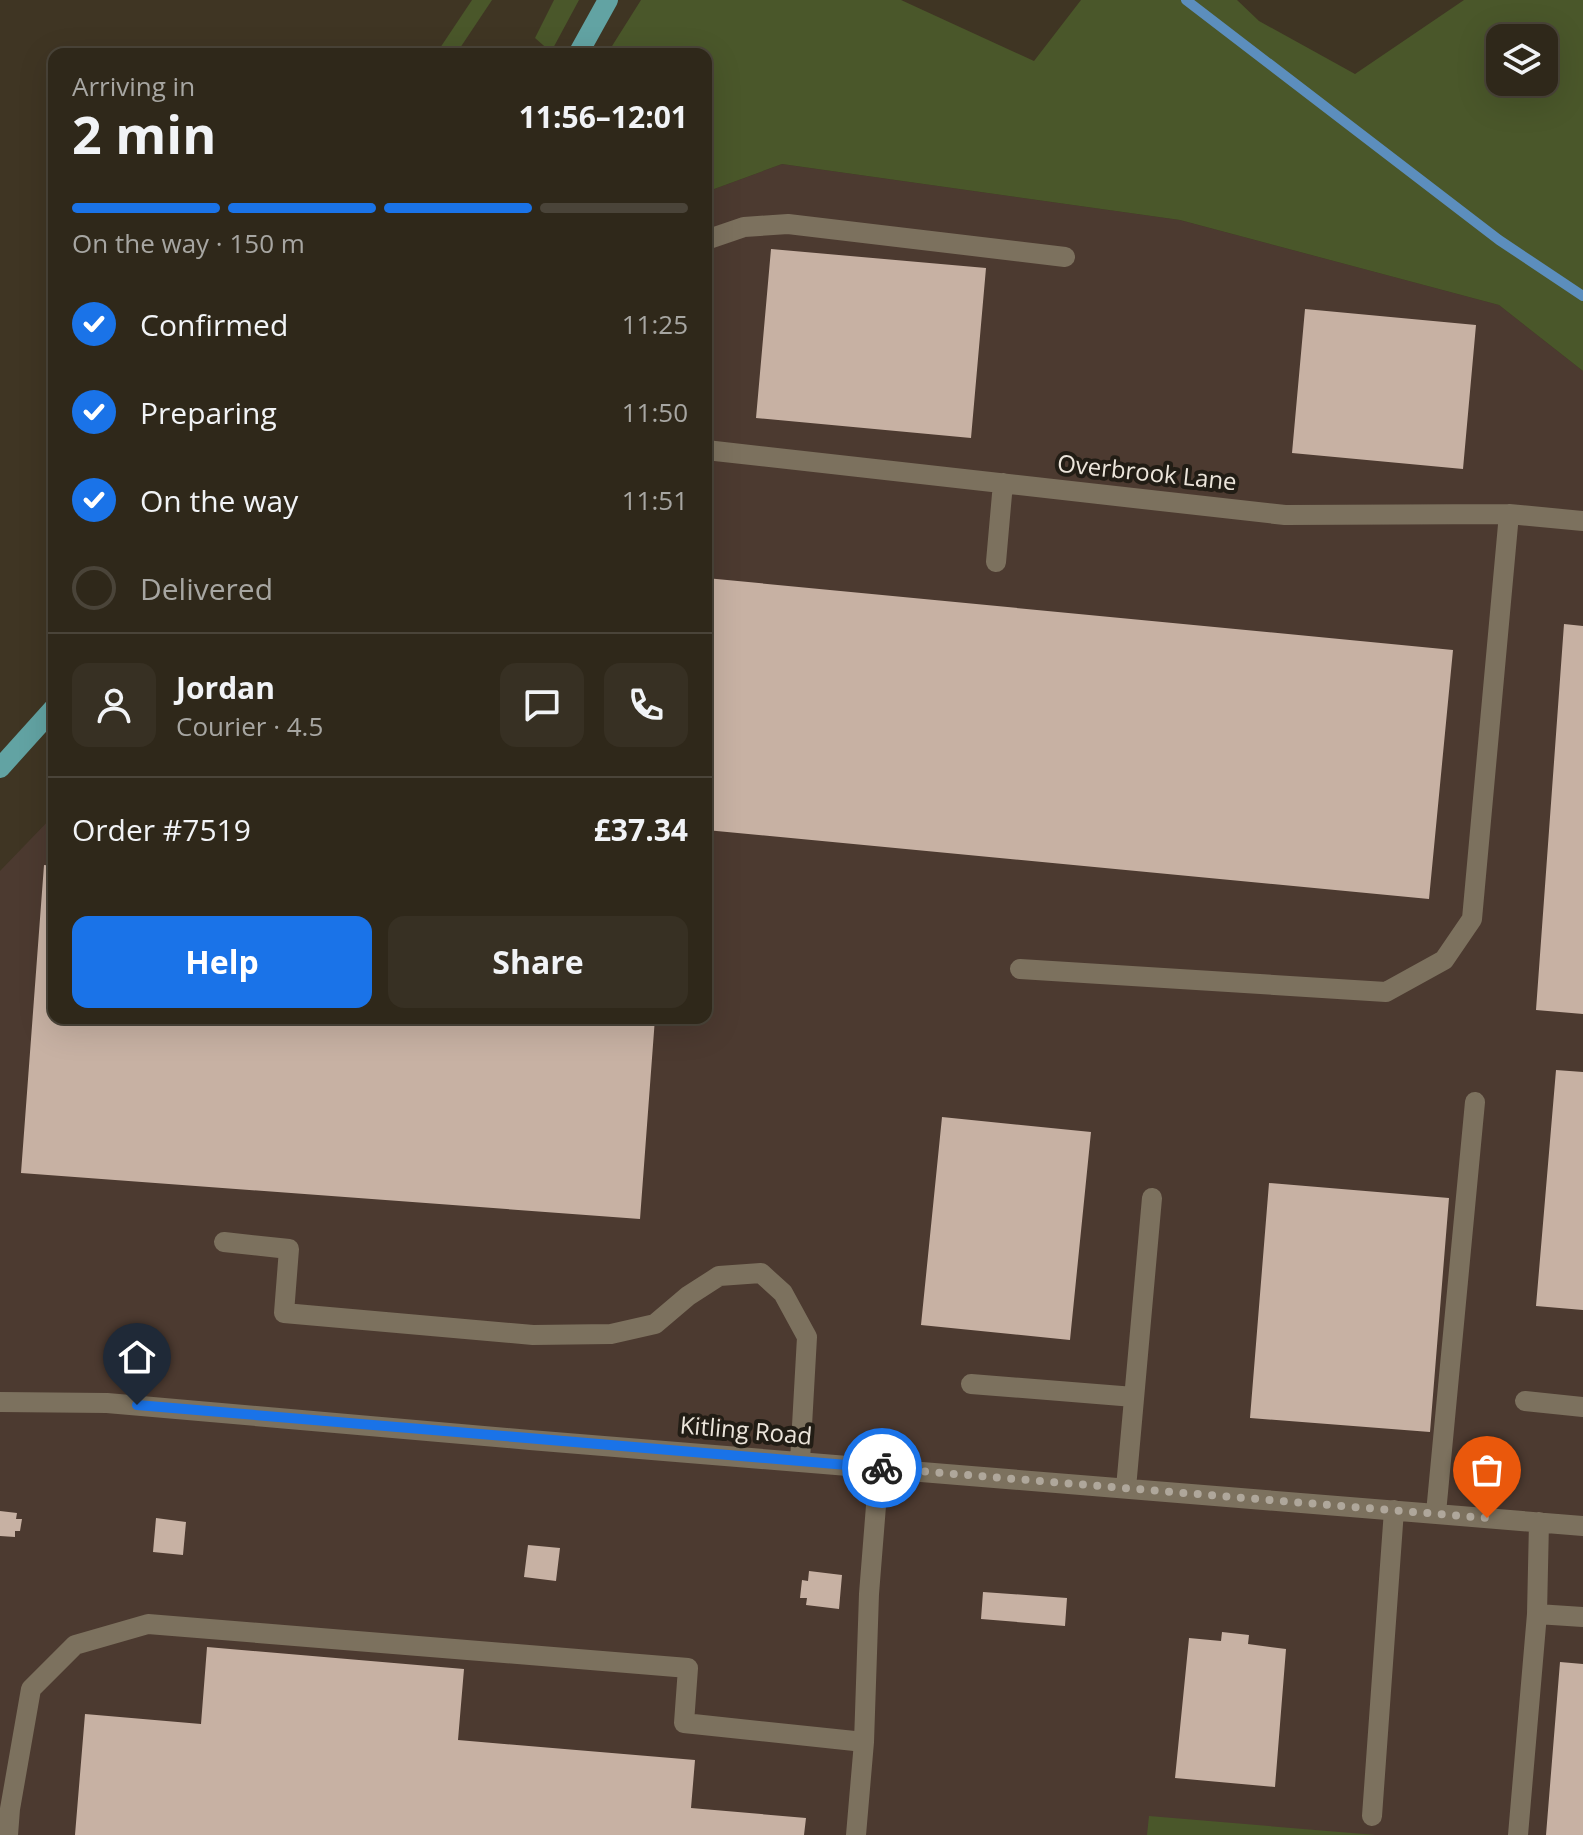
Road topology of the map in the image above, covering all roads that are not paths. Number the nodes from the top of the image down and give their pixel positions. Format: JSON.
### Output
{"nodes":[{"id":1,"x":608,"y":0,"type":"edge"},
{"id":2,"x":581,"y":48,"type":"edge"},
{"id":3,"x":712,"y":238,"type":"edge"},
{"id":4,"x":1065,"y":257,"type":"dead end"},
{"id":5,"x":712,"y":451,"type":"edge"},
{"id":6,"x":1003,"y":483,"type":"junction"},
{"id":7,"x":1509,"y":514,"type":"junction"},
{"id":8,"x":1583,"y":521,"type":"edge"},
{"id":9,"x":996,"y":562,"type":"dead end"},
{"id":10,"x":48,"y":715,"type":"edge"},
{"id":11,"x":0,"y":768,"type":"edge"},
{"id":12,"x":1020,"y":969,"type":"dead end"},
{"id":13,"x":1475,"y":1102,"type":"dead end"},
{"id":14,"x":1152,"y":1198,"type":"dead end"},
{"id":15,"x":224,"y":1242,"type":"dead end"},
{"id":16,"x":971,"y":1384,"type":"dead end"},
{"id":17,"x":1134,"y":1397,"type":"junction"},
{"id":18,"x":1525,"y":1401,"type":"dead end"},
{"id":19,"x":0,"y":1402,"type":"edge"},
{"id":20,"x":1583,"y":1407,"type":"edge"},
{"id":21,"x":800,"y":1461,"type":"junction"},
{"id":22,"x":879,"y":1468,"type":"junction"},
{"id":23,"x":1126,"y":1488,"type":"junction"},
{"id":24,"x":1394,"y":1510,"type":"junction"},
{"id":25,"x":1436,"y":1513,"type":"junction"},
{"id":26,"x":1539,"y":1522,"type":"junction"},
{"id":27,"x":1583,"y":1526,"type":"edge"},
{"id":28,"x":1537,"y":1614,"type":"junction"},
{"id":29,"x":1583,"y":1617,"type":"edge"},
{"id":30,"x":864,"y":1742,"type":"junction"},
{"id":31,"x":1372,"y":1816,"type":"dead end"},
{"id":32,"x":8,"y":1835,"type":"edge"},
{"id":33,"x":856,"y":1835,"type":"edge"},
{"id":34,"x":1518,"y":1835,"type":"edge"}],
"edges":[{"from":1,"to":2,"type":"main road"},
{"from":3,"to":4,"type":"street"},
{"from":5,"to":6,"type":"street","name":"Overbrook Lane"},
{"from":6,"to":7,"type":"street","name":"Overbrook Lane"},
{"from":6,"to":9,"type":"street"},
{"from":7,"to":8,"type":"street","name":"Overbrook Lane"},
{"from":7,"to":12,"type":"street"},
{"from":10,"to":11,"type":"main road"},
{"from":13,"to":25,"type":"street"},
{"from":14,"to":17,"type":"street"},
{"from":15,"to":21,"type":"street"},
{"from":16,"to":17,"type":"street"},
{"from":17,"to":23,"type":"street"},
{"from":18,"to":20,"type":"street"},
{"from":19,"to":21,"type":"street","name":"Kitling Road"},
{"from":21,"to":22,"type":"street","name":"Kitling Road"},
{"from":22,"to":23,"type":"street","name":"Kitling Road"},
{"from":22,"to":30,"type":"street"},
{"from":23,"to":24,"type":"street","name":"Kitling Road"},
{"from":24,"to":25,"type":"street","name":"Kitling Road"},
{"from":24,"to":31,"type":"street"},
{"from":25,"to":26,"type":"street","name":"Kitling Road"},
{"from":26,"to":27,"type":"street","name":"Kitling Road"},
{"from":26,"to":28,"type":"street"},
{"from":28,"to":29,"type":"street"},
{"from":28,"to":34,"type":"street"},
{"from":30,"to":32,"type":"street"},
{"from":30,"to":33,"type":"street"}]}
